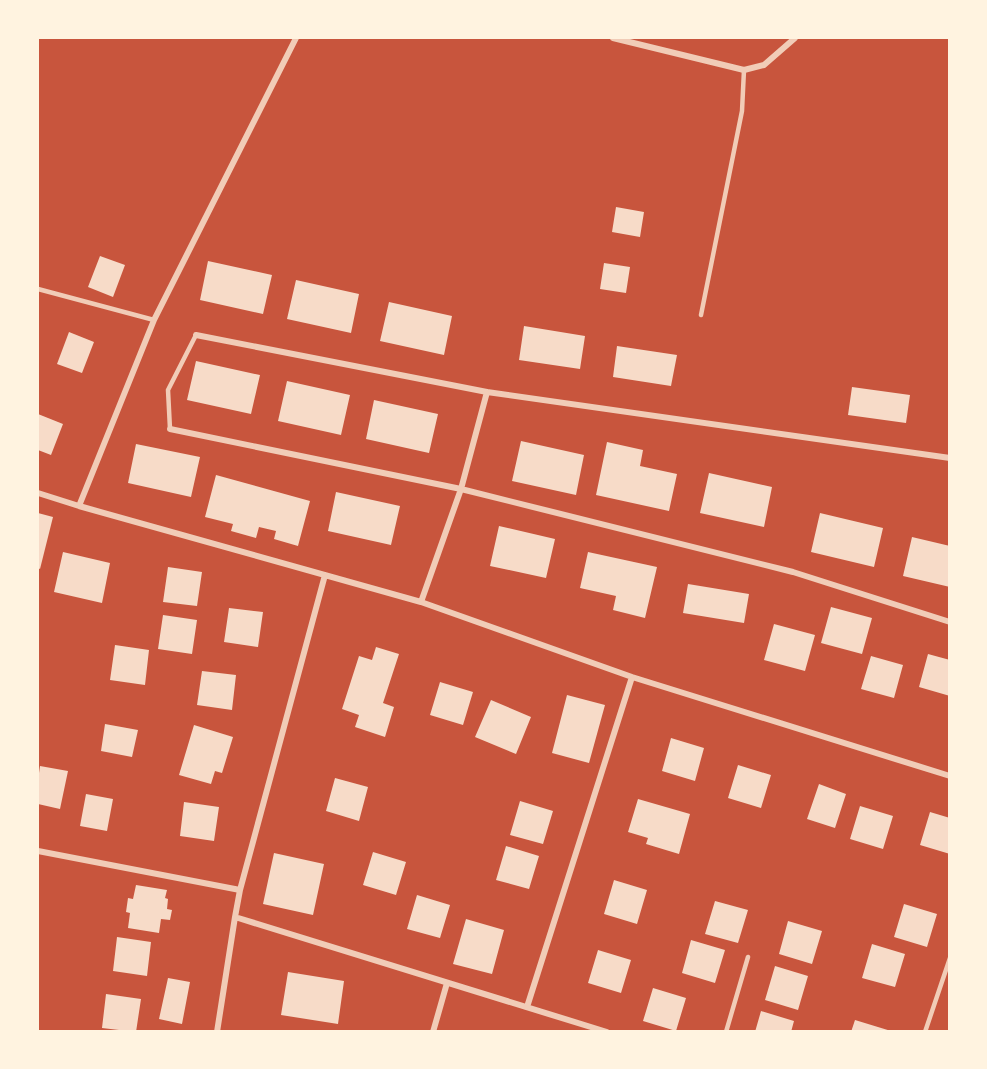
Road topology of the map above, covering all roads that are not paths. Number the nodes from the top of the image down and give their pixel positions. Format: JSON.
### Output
{"nodes":[{"id":1,"x":296,"y":38,"type":"edge"},
{"id":2,"x":613,"y":38,"type":"edge"},
{"id":3,"x":795,"y":38,"type":"edge"},
{"id":4,"x":744,"y":70,"type":"junction"},
{"id":5,"x":38,"y":289,"type":"edge"},
{"id":6,"x":701,"y":315,"type":"dead end"},
{"id":7,"x":154,"y":320,"type":"junction"},
{"id":8,"x":196,"y":335,"type":"joint"},
{"id":9,"x":487,"y":392,"type":"junction"},
{"id":10,"x":170,"y":429,"type":"joint"},
{"id":11,"x":950,"y":458,"type":"edge"},
{"id":12,"x":461,"y":489,"type":"junction"},
{"id":13,"x":38,"y":493,"type":"edge"},
{"id":14,"x":79,"y":506,"type":"junction"},
{"id":15,"x":325,"y":575,"type":"junction"},
{"id":16,"x":421,"y":602,"type":"junction"},
{"id":17,"x":950,"y":622,"type":"edge"},
{"id":18,"x":632,"y":677,"type":"junction"},
{"id":19,"x":950,"y":776,"type":"edge"},
{"id":20,"x":38,"y":851,"type":"edge"},
{"id":21,"x":240,"y":890,"type":"junction"},
{"id":22,"x":235,"y":917,"type":"junction"},
{"id":23,"x":748,"y":957,"type":"dead end"},
{"id":24,"x":950,"y":958,"type":"edge"},
{"id":25,"x":447,"y":982,"type":"junction"},
{"id":26,"x":527,"y":1007,"type":"junction"},
{"id":27,"x":217,"y":1032,"type":"edge"},
{"id":28,"x":433,"y":1032,"type":"edge"},
{"id":29,"x":607,"y":1032,"type":"edge"},
{"id":30,"x":726,"y":1032,"type":"edge"},
{"id":31,"x":925,"y":1032,"type":"edge"}],
"edges":[{"from":1,"to":7,"type":"street"},
{"from":2,"to":4,"type":"street"},
{"from":3,"to":4,"type":"street"},
{"from":4,"to":6,"type":"lane"},
{"from":5,"to":7,"type":"lane"},
{"from":7,"to":14,"type":"street"},
{"from":8,"to":9,"type":"street"},
{"from":8,"to":10,"type":"lane"},
{"from":9,"to":11,"type":"street"},
{"from":9,"to":12,"type":"street"},
{"from":10,"to":12,"type":"street"},
{"from":12,"to":16,"type":"street"},
{"from":12,"to":17,"type":"street"},
{"from":13,"to":14,"type":"street"},
{"from":14,"to":15,"type":"street"},
{"from":15,"to":16,"type":"street"},
{"from":15,"to":21,"type":"street"},
{"from":16,"to":18,"type":"street"},
{"from":18,"to":19,"type":"street"},
{"from":18,"to":26,"type":"street"},
{"from":20,"to":21,"type":"street"},
{"from":21,"to":22,"type":"street"},
{"from":22,"to":25,"type":"street"},
{"from":22,"to":27,"type":"street"},
{"from":23,"to":30,"type":"lane"},
{"from":24,"to":31,"type":"lane"},
{"from":25,"to":26,"type":"street"},
{"from":25,"to":28,"type":"street"},
{"from":26,"to":29,"type":"street"}]}
